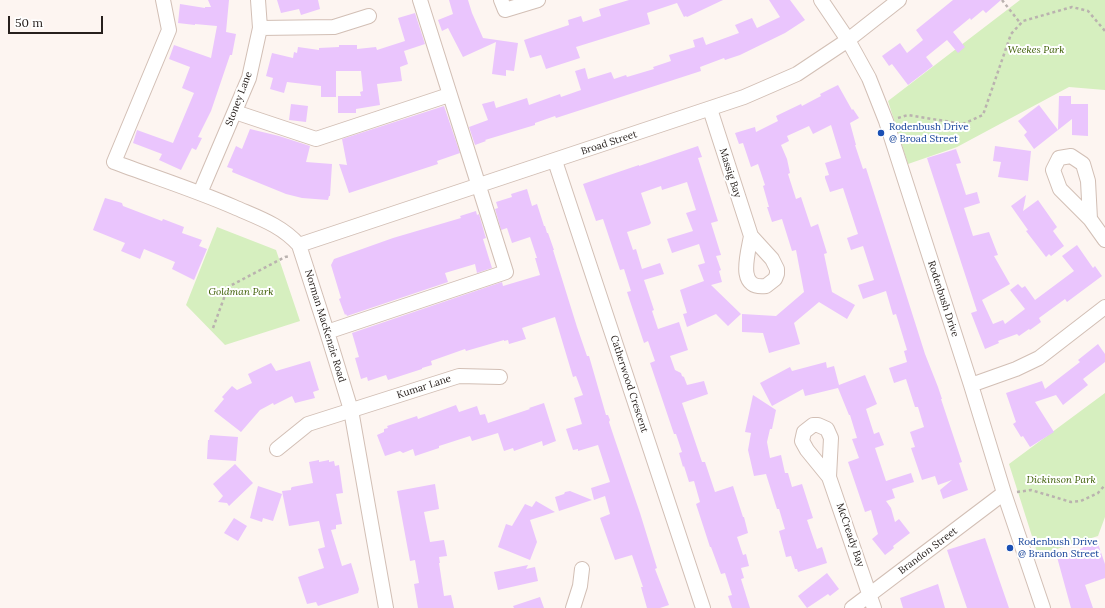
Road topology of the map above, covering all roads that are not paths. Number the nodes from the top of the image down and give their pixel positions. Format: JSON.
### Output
{"nodes":[{"id":1,"x":163,"y":0,"type":"edge"},
{"id":2,"x":258,"y":0,"type":"edge"},
{"id":3,"x":420,"y":0,"type":"edge"},
{"id":4,"x":501,"y":0,"type":"edge"},
{"id":5,"x":538,"y":0,"type":"edge"},
{"id":6,"x":821,"y":0,"type":"edge"},
{"id":7,"x":899,"y":0,"type":"edge"},
{"id":8,"x":368,"y":16,"type":"dead end"},
{"id":9,"x":260,"y":28,"type":"junction"},
{"id":10,"x":848,"y":40,"type":"junction"},
{"id":11,"x":450,"y":95,"type":"junction"},
{"id":12,"x":710,"y":109,"type":"junction"},
{"id":13,"x":235,"y":112,"type":"junction"},
{"id":14,"x":555,"y":160,"type":"junction"},
{"id":15,"x":479,"y":185,"type":"junction"},
{"id":16,"x":200,"y":193,"type":"junction"},
{"id":17,"x":1090,"y":220,"type":"dead end"},
{"id":18,"x":751,"y":236,"type":"dead end"},
{"id":19,"x":1105,"y":240,"type":"edge"},
{"id":20,"x":301,"y":250,"type":"junction"},
{"id":21,"x":1105,"y":307,"type":"edge"},
{"id":22,"x":327,"y":332,"type":"junction"},
{"id":23,"x":500,"y":377,"type":"dead end"},
{"id":24,"x":971,"y":385,"type":"junction"},
{"id":25,"x":350,"y":410,"type":"junction"},
{"id":26,"x":277,"y":449,"type":"dead end"},
{"id":27,"x":829,"y":477,"type":"dead end"},
{"id":28,"x":1004,"y":493,"type":"junction"},
{"id":29,"x":582,"y":569,"type":"dead end"},
{"id":30,"x":870,"y":594,"type":"junction"},
{"id":31,"x":386,"y":608,"type":"edge"},
{"id":32,"x":573,"y":608,"type":"edge"},
{"id":33,"x":703,"y":608,"type":"edge"},
{"id":34,"x":852,"y":608,"type":"edge"},
{"id":35,"x":874,"y":608,"type":"edge"},
{"id":36,"x":1043,"y":608,"type":"edge"}],
"edges":[{"from":1,"to":16,"type":"street","name":"Norman MacKenzie Road"},
{"from":2,"to":9,"type":"street","name":"Stoney Lane"},
{"from":3,"to":11,"type":"street"},
{"from":4,"to":5,"type":"street"},
{"from":6,"to":10,"type":"street","name":"Rodenbush Drive"},
{"from":7,"to":10,"type":"street","name":"Broad Street"},
{"from":8,"to":9,"type":"street"},
{"from":9,"to":13,"type":"street","name":"Stoney Lane"},
{"from":10,"to":12,"type":"street","name":"Broad Street"},
{"from":10,"to":24,"type":"street","name":"Rodenbush Drive"},
{"from":11,"to":13,"type":"street"},
{"from":11,"to":15,"type":"street"},
{"from":12,"to":14,"type":"street","name":"Broad Street"},
{"from":12,"to":18,"type":"street","name":"Massig Bay"},
{"from":13,"to":16,"type":"street","name":"Stoney Lane"},
{"from":14,"to":15,"type":"street","name":"Broad Street"},
{"from":14,"to":33,"type":"street","name":"Catherwood Crescent"},
{"from":15,"to":20,"type":"street","name":"Broad Street"},
{"from":15,"to":22,"type":"street"},
{"from":16,"to":20,"type":"street","name":"Norman MacKenzie Road"},
{"from":17,"to":19,"type":"street"},
{"from":20,"to":22,"type":"street","name":"Norman MacKenzie Road"},
{"from":21,"to":24,"type":"street"},
{"from":22,"to":25,"type":"street","name":"Norman MacKenzie Road"},
{"from":23,"to":25,"type":"street","name":"Kumar Lane"},
{"from":24,"to":28,"type":"street","name":"Rodenbush Drive"},
{"from":25,"to":26,"type":"street","name":"Kumar Lane"},
{"from":25,"to":31,"type":"street","name":"Norman MacKenzie Road"},
{"from":27,"to":30,"type":"street","name":"McCready Bay"},
{"from":28,"to":30,"type":"street","name":"Brandon Street"},
{"from":28,"to":36,"type":"street","name":"Rodenbush Drive"},
{"from":29,"to":32,"type":"street"},
{"from":30,"to":34,"type":"street","name":"Brandon Street"},
{"from":30,"to":35,"type":"street","name":"McCready Bay"}]}
